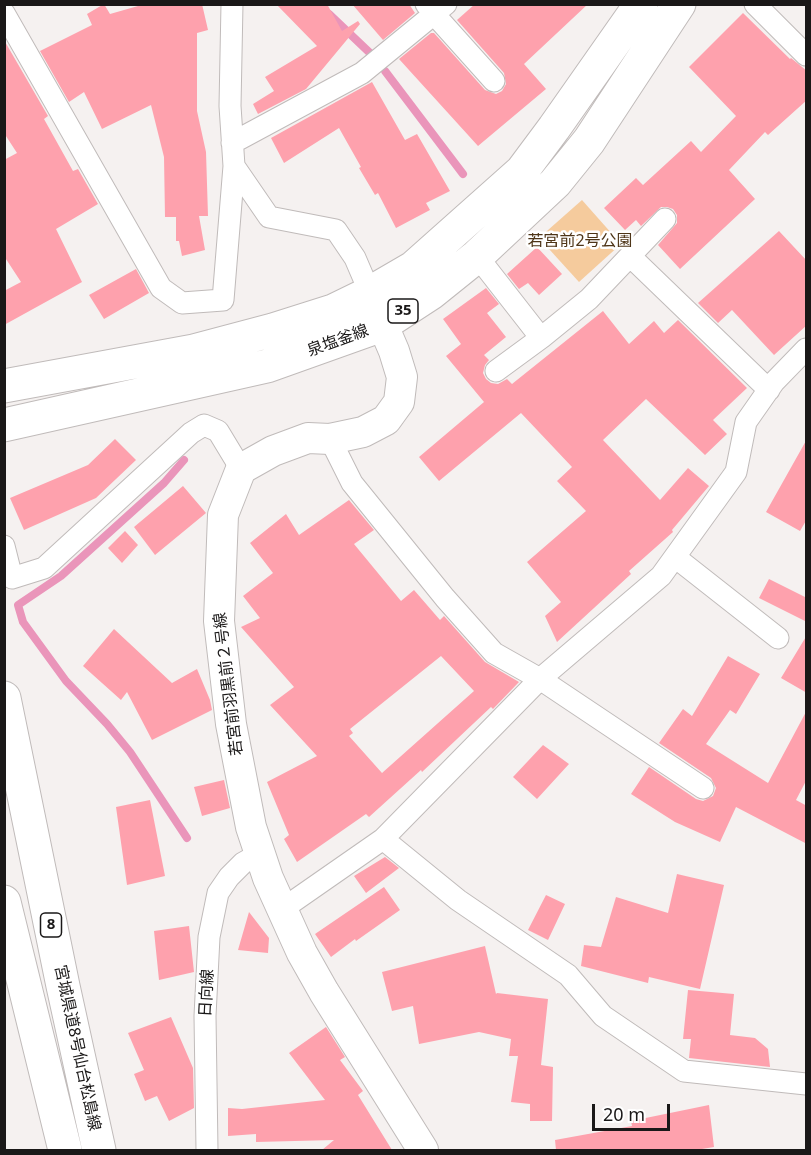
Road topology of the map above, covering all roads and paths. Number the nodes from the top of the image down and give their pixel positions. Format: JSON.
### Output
{"nodes":[{"id":1,"x":232,"y":4,"type":"edge"},
{"id":2,"x":641,"y":4,"type":"edge"},
{"id":3,"x":679,"y":4,"type":"edge"},
{"id":4,"x":754,"y":4,"type":"edge"},
{"id":5,"x":435,"y":8,"type":"edge"},
{"id":6,"x":4,"y":14,"type":"edge"},
{"id":7,"x":807,"y":55,"type":"edge"},
{"id":8,"x":494,"y":81,"type":"dead end"},
{"id":9,"x":232,"y":143,"type":"junction"},
{"id":10,"x":234,"y":166,"type":"junction"},
{"id":11,"x":665,"y":219,"type":"dead end"},
{"id":12,"x":477,"y":256,"type":"junction"},
{"id":13,"x":630,"y":256,"type":"junction"},
{"id":14,"x":370,"y":293,"type":"junction"},
{"id":15,"x":382,"y":325,"type":"junction"},
{"id":16,"x":541,"y":338,"type":"junction"},
{"id":17,"x":807,"y":349,"type":"edge"},
{"id":18,"x":496,"y":371,"type":"dead end"},
{"id":19,"x":4,"y":386,"type":"edge"},
{"id":20,"x":769,"y":390,"type":"junction"},
{"id":21,"x":4,"y":425,"type":"edge"},
{"id":22,"x":330,"y":439,"type":"junction"},
{"id":23,"x":241,"y":469,"type":"junction"},
{"id":24,"x":4,"y":546,"type":"edge"},
{"id":25,"x":675,"y":557,"type":"junction"},
{"id":26,"x":778,"y":638,"type":"dead end"},
{"id":27,"x":540,"y":679,"type":"junction"},
{"id":28,"x":4,"y":698,"type":"edge"},
{"id":29,"x":703,"y":788,"type":"dead end"},
{"id":30,"x":383,"y":839,"type":"junction"},
{"id":31,"x":259,"y":854,"type":"junction"},
{"id":32,"x":4,"y":902,"type":"edge"},
{"id":33,"x":281,"y":910,"type":"junction"},
{"id":34,"x":807,"y":1084,"type":"edge"},
{"id":35,"x":65,"y":1150,"type":"edge"},
{"id":36,"x":99,"y":1150,"type":"edge"},
{"id":37,"x":207,"y":1150,"type":"edge"},
{"id":38,"x":423,"y":1150,"type":"edge"}],
"edges":[{"from":1,"to":9,"type":"street"},
{"from":2,"to":14,"type":"main road","name":"泉塩釜線","number":"35"},
{"from":3,"to":12,"type":"main road","name":"泉塩釜線","number":"35"},
{"from":4,"to":7,"type":"street"},
{"from":5,"to":8,"type":"street"},
{"from":5,"to":9,"type":"street"},
{"from":6,"to":10,"type":"street"},
{"from":9,"to":10,"type":"street"},
{"from":10,"to":14,"type":"street"},
{"from":11,"to":13,"type":"street"},
{"from":12,"to":15,"type":"main road","name":"泉塩釜線","number":"35"},
{"from":12,"to":16,"type":"street"},
{"from":13,"to":16,"type":"street"},
{"from":13,"to":20,"type":"street"},
{"from":14,"to":15,"type":"street"},
{"from":14,"to":19,"type":"main road","name":"泉塩釜線","number":"35"},
{"from":15,"to":21,"type":"main road","name":"泉塩釜線","number":"35"},
{"from":15,"to":22,"type":"street"},
{"from":16,"to":18,"type":"street"},
{"from":17,"to":20,"type":"street"},
{"from":20,"to":25,"type":"street"},
{"from":22,"to":23,"type":"street"},
{"from":22,"to":27,"type":"street"},
{"from":23,"to":24,"type":"street"},
{"from":23,"to":31,"type":"street","name":"若宮前羽黒前２号線"},
{"from":25,"to":26,"type":"street"},
{"from":25,"to":27,"type":"street"},
{"from":27,"to":29,"type":"street"},
{"from":27,"to":30,"type":"street"},
{"from":28,"to":36,"type":"main road","name":"宮城県道8号仙台松島線","number":"8"},
{"from":30,"to":33,"type":"street"},
{"from":30,"to":34,"type":"street"},
{"from":31,"to":33,"type":"street","name":"若宮前羽黒前２号線"},
{"from":31,"to":37,"type":"street","name":"日向線"},
{"from":32,"to":35,"type":"main road","name":"宮城県道8号仙台松島線"},
{"from":33,"to":38,"type":"street","name":"若宮前羽黒前２号線"}]}
